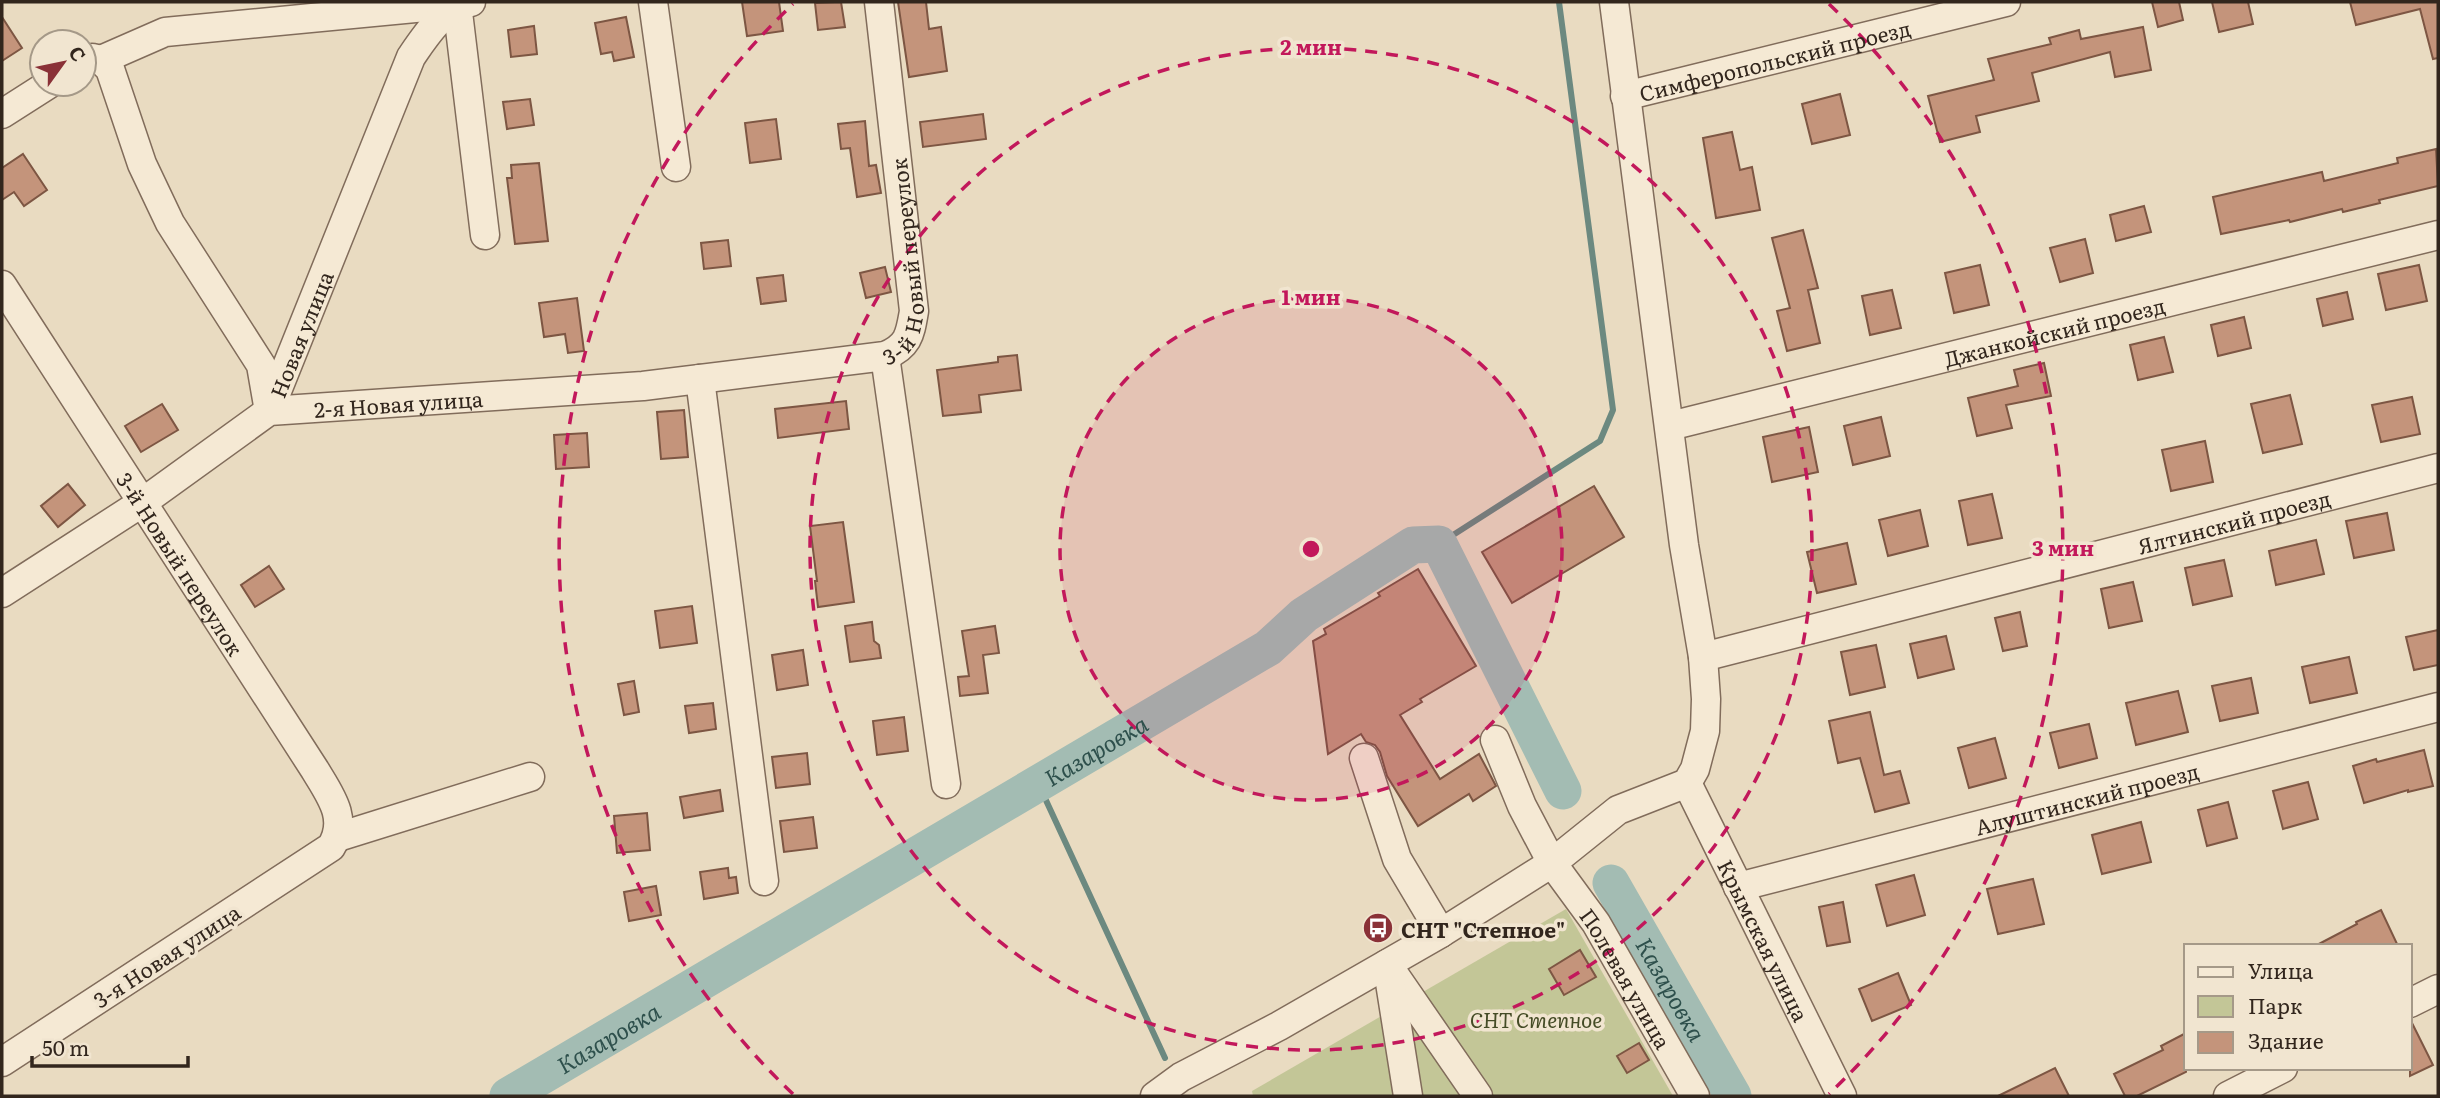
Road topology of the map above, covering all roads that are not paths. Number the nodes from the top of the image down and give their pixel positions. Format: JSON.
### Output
{"nodes":[{"id":1,"x":653,"y":2,"type":"edge"},
{"id":2,"x":879,"y":2,"type":"edge"},
{"id":3,"x":1614,"y":2,"type":"edge"},
{"id":4,"x":2006,"y":2,"type":"edge"},
{"id":5,"x":464,"y":3,"type":"edge"},
{"id":6,"x":98,"y":59,"type":"edge"},
{"id":7,"x":98,"y":64,"type":"edge"},
{"id":8,"x":1625,"y":96,"type":"junction"},
{"id":9,"x":28,"y":97,"type":"edge"},
{"id":10,"x":2,"y":114,"type":"edge"},
{"id":11,"x":676,"y":167,"type":"dead end"},
{"id":12,"x":2438,"y":234,"type":"edge"},
{"id":13,"x":485,"y":235,"type":"dead end"},
{"id":14,"x":2,"y":285,"type":"edge"},
{"id":15,"x":885,"y":356,"type":"junction"},
{"id":16,"x":700,"y":379,"type":"junction"},
{"id":17,"x":643,"y":386,"type":"joint"},
{"id":18,"x":269,"y":411,"type":"junction"},
{"id":19,"x":1670,"y":426,"type":"junction"},
{"id":20,"x":2438,"y":468,"type":"edge"},
{"id":21,"x":143,"y":502,"type":"junction"},
{"id":22,"x":2,"y":593,"type":"edge"},
{"id":23,"x":1703,"y":657,"type":"junction"},
{"id":24,"x":2438,"y":708,"type":"edge"},
{"id":25,"x":1495,"y":740,"type":"dead end"},
{"id":26,"x":1364,"y":758,"type":"dead end"},
{"id":27,"x":530,"y":777,"type":"dead end"},
{"id":28,"x":1687,"y":783,"type":"junction"},
{"id":29,"x":946,"y":784,"type":"dead end"},
{"id":30,"x":334,"y":842,"type":"junction"},
{"id":31,"x":1552,"y":863,"type":"junction"},
{"id":32,"x":764,"y":881,"type":"dead end"},
{"id":33,"x":1738,"y":887,"type":"junction"},
{"id":34,"x":1441,"y":933,"type":"junction"},
{"id":35,"x":1387,"y":964,"type":"junction"},
{"id":36,"x":2438,"y":989,"type":"edge"},
{"id":37,"x":2412,"y":1002,"type":"edge"},
{"id":38,"x":2,"y":1062,"type":"edge"},
{"id":39,"x":2279,"y":1070,"type":"edge"},
{"id":40,"x":1176,"y":1087,"type":"edge"},
{"id":41,"x":1156,"y":1096,"type":"edge"},
{"id":42,"x":1408,"y":1096,"type":"edge"},
{"id":43,"x":1478,"y":1096,"type":"edge"},
{"id":44,"x":1695,"y":1096,"type":"edge"},
{"id":45,"x":1842,"y":1096,"type":"edge"},
{"id":46,"x":2228,"y":1096,"type":"edge"}],
"edges":[{"from":1,"to":11,"type":"street"},
{"from":2,"to":15,"type":"street","name":"3-й Новый переулок"},
{"from":3,"to":8,"type":"street"},
{"from":4,"to":8,"type":"street","name":"Симферопольский проезд"},
{"from":5,"to":6,"type":"street"},
{"from":5,"to":13,"type":"street"},
{"from":5,"to":18,"type":"street","name":"Новая улица"},
{"from":7,"to":18,"type":"street","name":"Новая улица"},
{"from":8,"to":19,"type":"street"},
{"from":9,"to":10,"type":"street"},
{"from":12,"to":19,"type":"street","name":"Джанкойский проезд"},
{"from":14,"to":21,"type":"street","name":"3-й Новый переулок"},
{"from":15,"to":16,"type":"street","name":"3-й Новый переулок"},
{"from":15,"to":29,"type":"street"},
{"from":16,"to":17,"type":"street","name":"3-й Новый переулок"},
{"from":16,"to":32,"type":"street"},
{"from":17,"to":18,"type":"street","name":"2-я Новая улица"},
{"from":18,"to":21,"type":"street"},
{"from":19,"to":23,"type":"street"},
{"from":20,"to":23,"type":"street","name":"Ялтинский проезд"},
{"from":21,"to":22,"type":"street"},
{"from":21,"to":30,"type":"street","name":"3-й Новый переулок"},
{"from":23,"to":28,"type":"street"},
{"from":24,"to":33,"type":"street","name":"Алуштинский проезд"},
{"from":25,"to":31,"type":"street","name":"Полевая улица"},
{"from":26,"to":34,"type":"street"},
{"from":27,"to":30,"type":"street","name":"3-я Новая улица"},
{"from":28,"to":31,"type":"street"},
{"from":28,"to":33,"type":"street","name":"Крымская улица"},
{"from":30,"to":38,"type":"street","name":"3-я Новая улица"},
{"from":31,"to":34,"type":"street"},
{"from":31,"to":44,"type":"street","name":"Полевая улица"},
{"from":33,"to":45,"type":"street","name":"Крымская улица"},
{"from":34,"to":35,"type":"street"},
{"from":35,"to":40,"type":"street"},
{"from":35,"to":42,"type":"street"},
{"from":35,"to":43,"type":"street"},
{"from":36,"to":37,"type":"street"},
{"from":39,"to":46,"type":"street"},
{"from":40,"to":41,"type":"street"}]}
